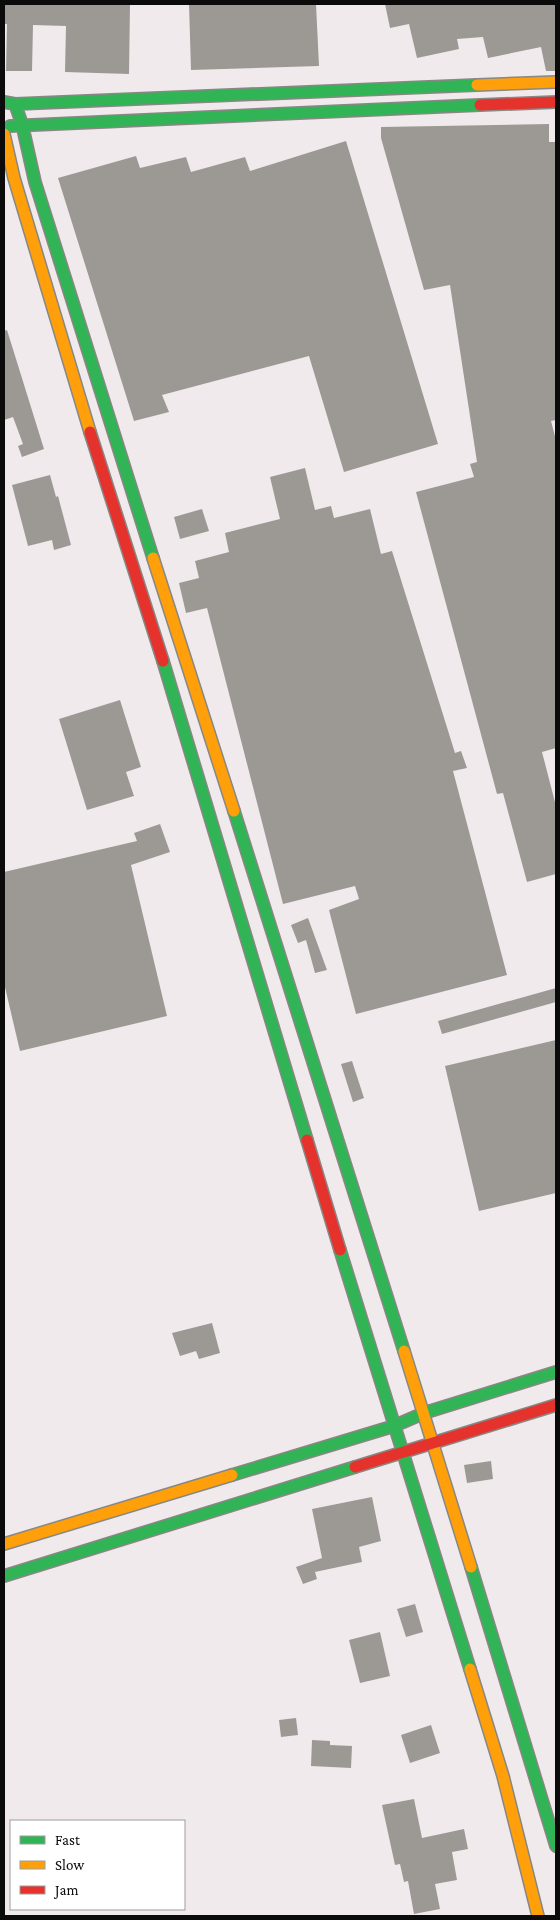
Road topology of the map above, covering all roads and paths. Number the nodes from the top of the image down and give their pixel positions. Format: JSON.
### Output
{"nodes":[{"id":1,"x":556,"y":82,"type":"edge"},
{"id":2,"x":556,"y":102,"type":"edge"},
{"id":3,"x":9,"y":103,"type":"edge"},
{"id":4,"x":22,"y":124,"type":"junction"},
{"id":5,"x":4,"y":126,"type":"edge"},
{"id":6,"x":4,"y":134,"type":"edge"},
{"id":7,"x":556,"y":1372,"type":"edge"},
{"id":8,"x":556,"y":1405,"type":"edge"},
{"id":9,"x":424,"y":1413,"type":"junction"},
{"id":10,"x":394,"y":1426,"type":"junction"},
{"id":11,"x":433,"y":1443,"type":"junction"},
{"id":12,"x":402,"y":1452,"type":"junction"},
{"id":13,"x":4,"y":1544,"type":"edge"},
{"id":14,"x":4,"y":1576,"type":"edge"},
{"id":15,"x":556,"y":1846,"type":"edge"},
{"id":16,"x":538,"y":1916,"type":"edge"}],
"edges":[{"from":1,"to":3,"type":"street"},
{"from":2,"to":4,"type":"street"},
{"from":3,"to":4,"type":"street"},
{"from":4,"to":5,"type":"street"},
{"from":4,"to":9,"type":"street"},
{"from":6,"to":10,"type":"street"},
{"from":7,"to":9,"type":"street"},
{"from":8,"to":11,"type":"street"},
{"from":9,"to":10,"type":"street"},
{"from":9,"to":11,"type":"street"},
{"from":10,"to":12,"type":"street"},
{"from":10,"to":13,"type":"street"},
{"from":11,"to":12,"type":"street"},
{"from":11,"to":15,"type":"street"},
{"from":12,"to":14,"type":"street"},
{"from":12,"to":16,"type":"street"}]}
